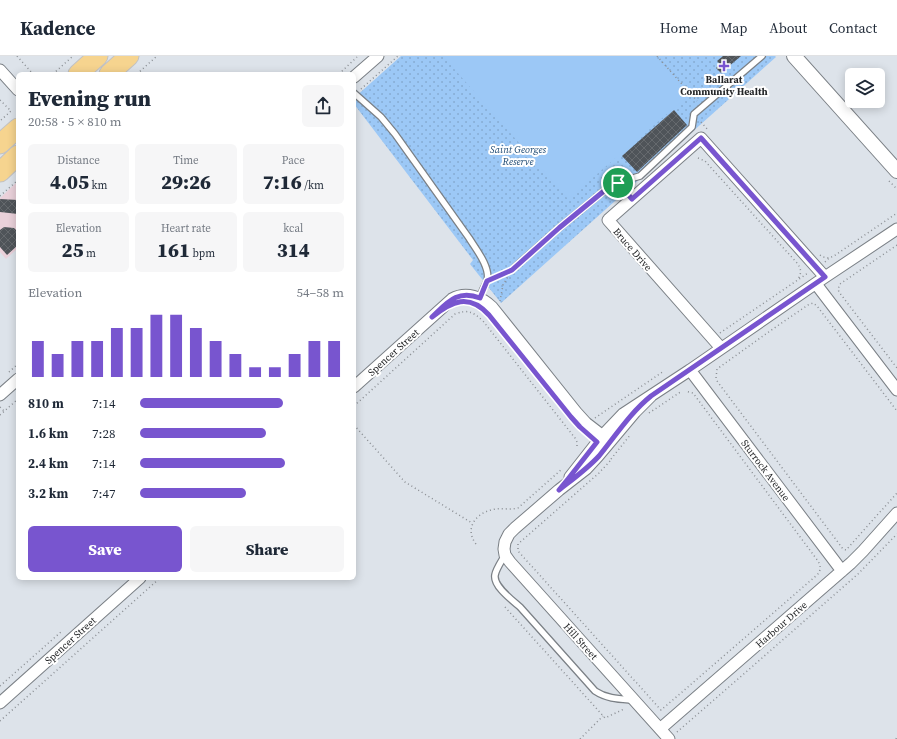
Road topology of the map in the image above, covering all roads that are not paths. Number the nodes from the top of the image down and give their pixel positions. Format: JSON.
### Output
{"nodes":[{"id":1,"x":98,"y":56,"type":"edge"},
{"id":2,"x":129,"y":56,"type":"edge"},
{"id":3,"x":378,"y":56,"type":"edge"},
{"id":4,"x":762,"y":56,"type":"edge"},
{"id":5,"x":794,"y":56,"type":"edge"},
{"id":6,"x":0,"y":70,"type":"edge"},
{"id":7,"x":80,"y":72,"type":"edge"},
{"id":8,"x":111,"y":72,"type":"edge"},
{"id":9,"x":356,"y":75,"type":"edge"},
{"id":10,"x":16,"y":88,"type":"edge"},
{"id":11,"x":356,"y":95,"type":"edge"},
{"id":12,"x":16,"y":130,"type":"edge"},
{"id":13,"x":0,"y":144,"type":"edge"},
{"id":14,"x":16,"y":157,"type":"edge"},
{"id":15,"x":897,"y":171,"type":"edge"},
{"id":16,"x":0,"y":172,"type":"edge"},
{"id":17,"x":621,"y":187,"type":"junction"},
{"id":18,"x":632,"y":199,"type":"junction"},
{"id":19,"x":897,"y":229,"type":"edge"},
{"id":20,"x":515,"y":267,"type":"dead end"},
{"id":21,"x":820,"y":280,"type":"junction"},
{"id":22,"x":478,"y":301,"type":"junction"},
{"id":23,"x":721,"y":348,"type":"junction"},
{"id":24,"x":690,"y":370,"type":"junction"},
{"id":25,"x":16,"y":381,"type":"edge"},
{"id":26,"x":356,"y":385,"type":"edge"},
{"id":27,"x":897,"y":390,"type":"edge"},
{"id":28,"x":0,"y":395,"type":"edge"},
{"id":29,"x":603,"y":440,"type":"junction"},
{"id":30,"x":897,"y":513,"type":"edge"},
{"id":31,"x":505,"y":555,"type":"junction"},
{"id":32,"x":842,"y":571,"type":"junction"},
{"id":33,"x":138,"y":580,"type":"edge"},
{"id":34,"x":633,"y":700,"type":"junction"},
{"id":35,"x":0,"y":703,"type":"edge"},
{"id":36,"x":660,"y":729,"type":"junction"},
{"id":37,"x":668,"y":739,"type":"edge"}],
"edges":[{"from":1,"to":7,"type":"highway"},
{"from":2,"to":8,"type":"highway"},
{"from":3,"to":9,"type":"street"},
{"from":4,"to":17,"type":"lane"},
{"from":5,"to":15,"type":"street"},
{"from":6,"to":10,"type":"street"},
{"from":11,"to":22,"type":"lane"},
{"from":12,"to":13,"type":"highway"},
{"from":14,"to":16,"type":"highway"},
{"from":17,"to":18,"type":"lane"},
{"from":17,"to":20,"type":"lane"},
{"from":18,"to":21,"type":"street","name":"Bruce Drive"},
{"from":18,"to":23,"type":"street","name":"Bruce Drive"},
{"from":19,"to":21,"type":"street"},
{"from":21,"to":23,"type":"street"},
{"from":21,"to":27,"type":"street"},
{"from":22,"to":26,"type":"street","name":"Spencer Street"},
{"from":22,"to":29,"type":"street"},
{"from":22,"to":29,"type":"street"},
{"from":23,"to":24,"type":"street"},
{"from":24,"to":29,"type":"street"},
{"from":24,"to":32,"type":"street","name":"Sturrock Avenue"},
{"from":25,"to":28,"type":"street"},
{"from":29,"to":31,"type":"street"},
{"from":30,"to":32,"type":"street","name":"Harbour Drive"},
{"from":31,"to":34,"type":"street","name":"Hill Street"},
{"from":31,"to":34,"type":"lane"},
{"from":32,"to":36,"type":"street","name":"Harbour Drive"},
{"from":33,"to":35,"type":"street","name":"Spencer Street"},
{"from":34,"to":36,"type":"street","name":"Hill Street"},
{"from":36,"to":37,"type":"street","name":"Hill Street"}]}
